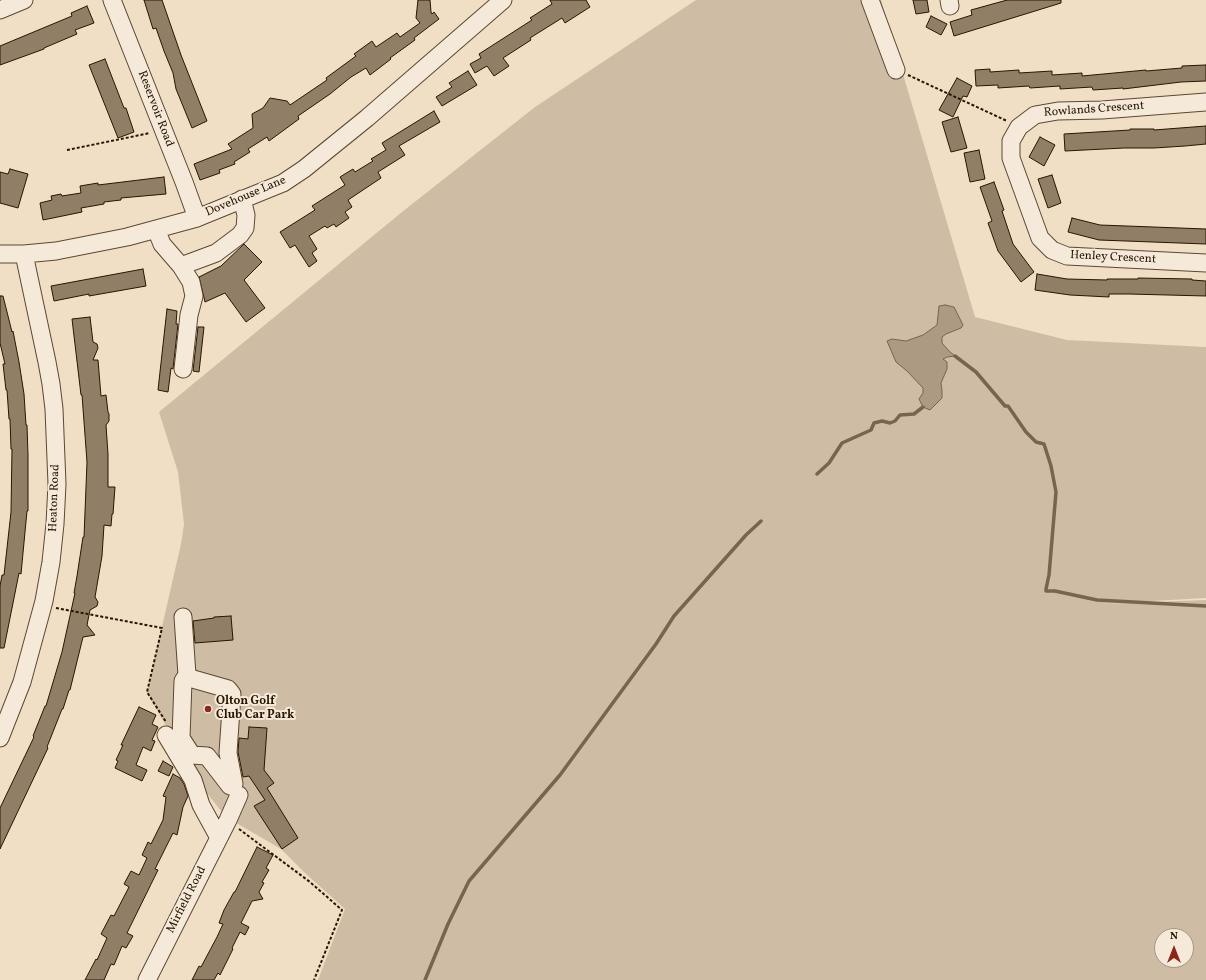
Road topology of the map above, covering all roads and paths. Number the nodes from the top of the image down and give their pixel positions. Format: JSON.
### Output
{"nodes":[{"id":1,"x":24,"y":0,"type":"edge"},
{"id":2,"x":112,"y":0,"type":"edge"},
{"id":3,"x":870,"y":0,"type":"edge"},
{"id":4,"x":499,"y":1,"type":"edge"},
{"id":5,"x":0,"y":10,"type":"edge"},
{"id":6,"x":896,"y":70,"type":"joint"},
{"id":7,"x":1206,"y":102,"type":"edge"},
{"id":8,"x":1019,"y":127,"type":"junction"},
{"id":9,"x":163,"y":130,"type":"junction"},
{"id":10,"x":67,"y":150,"type":"dead end"},
{"id":11,"x":1011,"y":158,"type":"joint"},
{"id":12,"x":242,"y":199,"type":"junction"},
{"id":13,"x":197,"y":218,"type":"junction"},
{"id":14,"x":156,"y":229,"type":"junction"},
{"id":15,"x":0,"y":254,"type":"edge"},
{"id":16,"x":24,"y":254,"type":"junction"},
{"id":17,"x":1206,"y":263,"type":"edge"},
{"id":18,"x":181,"y":266,"type":"junction"},
{"id":19,"x":183,"y":369,"type":"dead end"},
{"id":20,"x":43,"y":605,"type":"junction"},
{"id":21,"x":183,"y":617,"type":"dead end"},
{"id":22,"x":187,"y":675,"type":"junction"},
{"id":23,"x":167,"y":730,"type":"joint"},
{"id":24,"x":0,"y":738,"type":"edge"},
{"id":25,"x":233,"y":790,"type":"junction"},
{"id":26,"x":228,"y":820,"type":"junction"},
{"id":27,"x":219,"y":838,"type":"junction"},
{"id":28,"x":147,"y":980,"type":"edge"},
{"id":29,"x":314,"y":980,"type":"edge"}],
"edges":[{"from":1,"to":5,"type":"street"},
{"from":2,"to":9,"type":"street","name":"Reservoir Road"},
{"from":3,"to":6,"type":"street"},
{"from":4,"to":12,"type":"street","name":"Dovehouse Lane"},
{"from":6,"to":8,"type":"path"},
{"from":7,"to":8,"type":"street","name":"Rowlands Crescent"},
{"from":8,"to":11,"type":"street","name":"Rowlands Crescent"},
{"from":9,"to":10,"type":"path"},
{"from":9,"to":13,"type":"street","name":"Reservoir Road"},
{"from":11,"to":17,"type":"street","name":"Henley Crescent"},
{"from":12,"to":13,"type":"street","name":"Dovehouse Lane"},
{"from":12,"to":18,"type":"street"},
{"from":13,"to":14,"type":"street","name":"Dovehouse Lane"},
{"from":14,"to":16,"type":"street","name":"Dovehouse Lane"},
{"from":14,"to":18,"type":"street"},
{"from":15,"to":16,"type":"street","name":"Dovehouse Lane"},
{"from":16,"to":20,"type":"street","name":"Heaton Road"},
{"from":18,"to":19,"type":"street"},
{"from":20,"to":23,"type":"path"},
{"from":20,"to":24,"type":"street","name":"Heaton Road"},
{"from":21,"to":22,"type":"street"},
{"from":22,"to":25,"type":"street"},
{"from":22,"to":25,"type":"street"},
{"from":23,"to":27,"type":"street"},
{"from":25,"to":26,"type":"street","name":"Mirfield Road"},
{"from":26,"to":27,"type":"street","name":"Mirfield Road"},
{"from":26,"to":29,"type":"path"},
{"from":27,"to":28,"type":"street","name":"Mirfield Road"}]}
